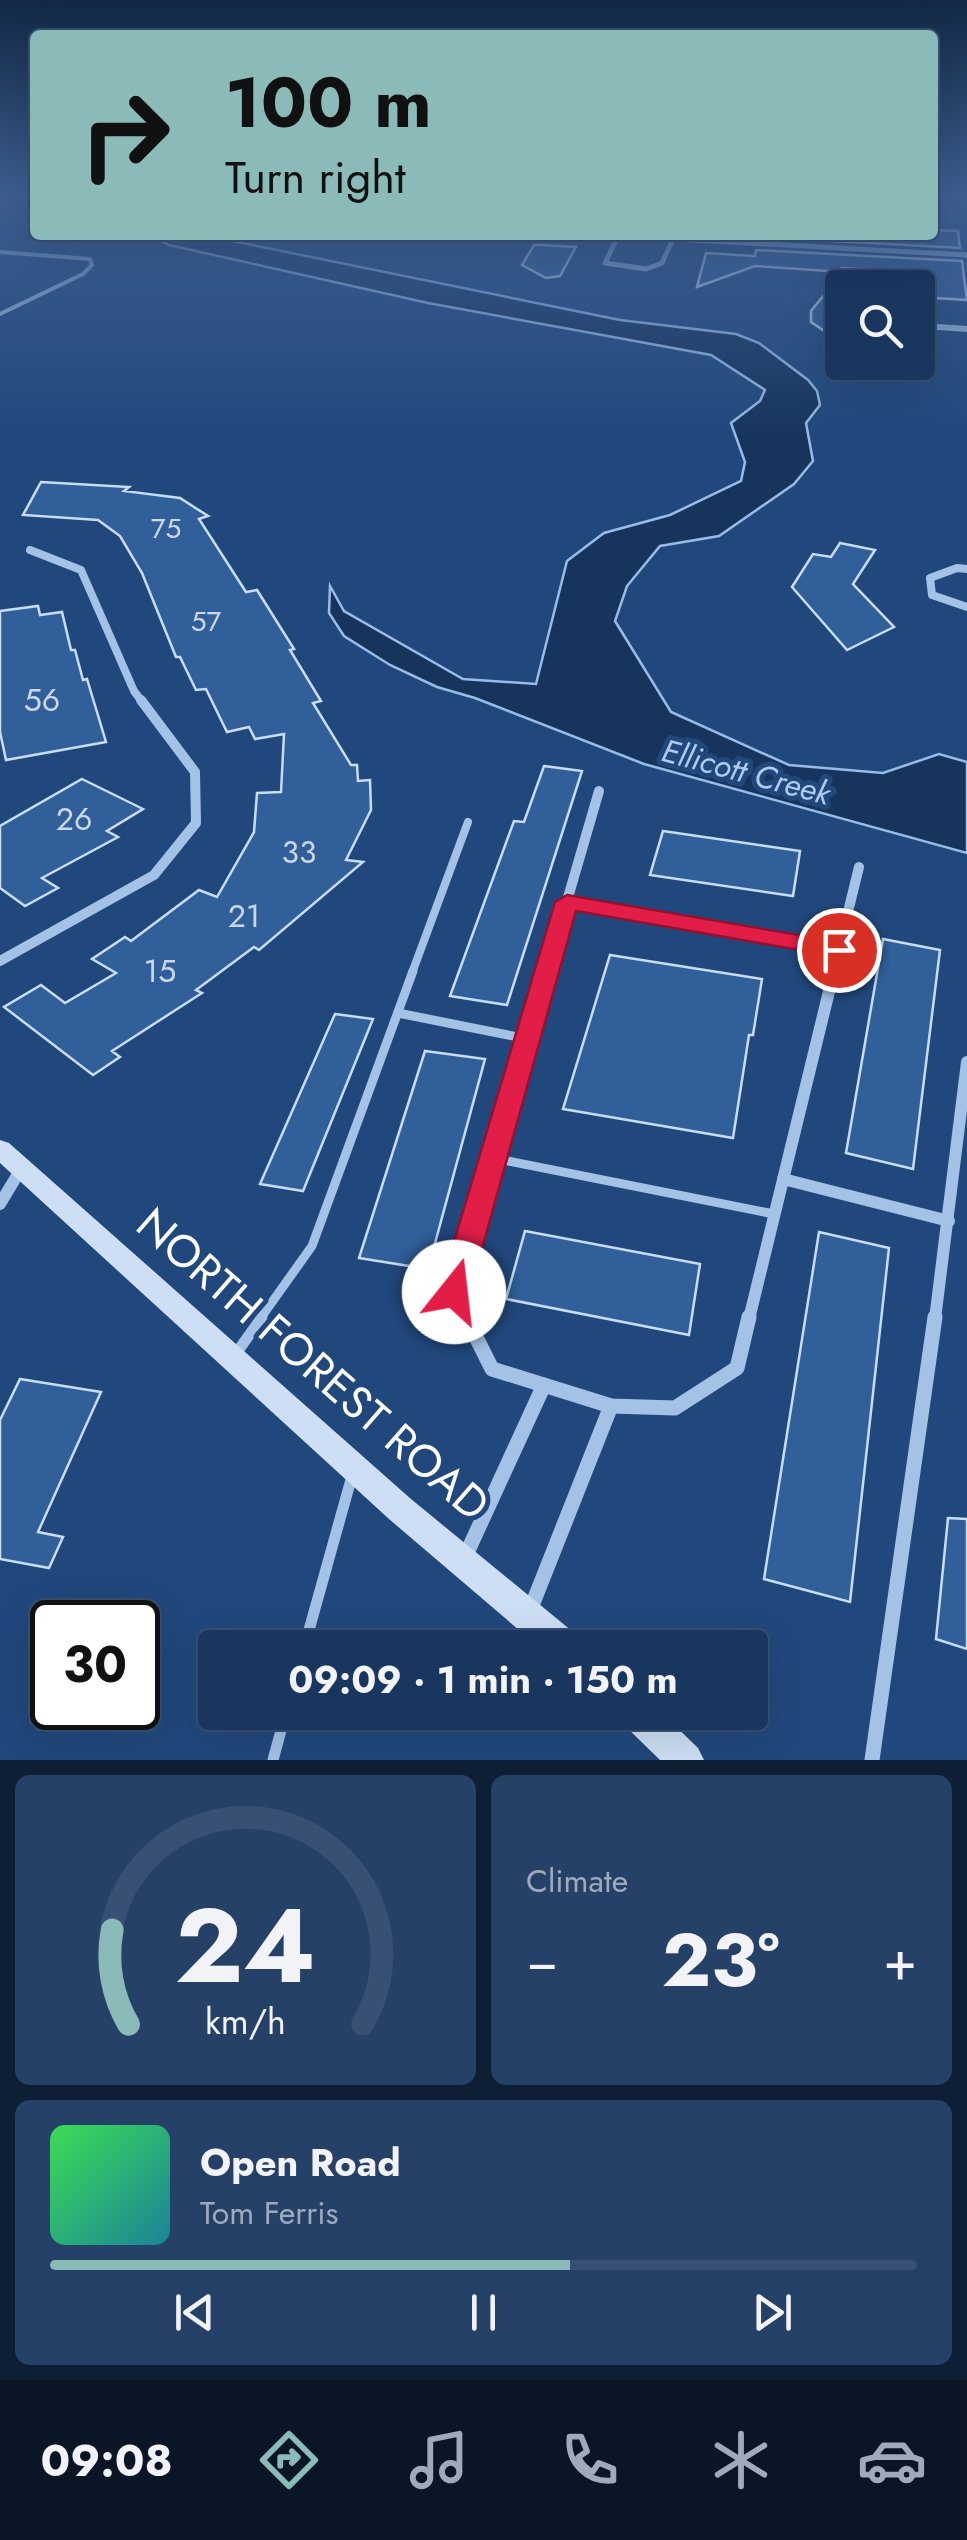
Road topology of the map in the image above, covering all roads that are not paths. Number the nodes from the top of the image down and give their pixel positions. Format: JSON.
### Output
{"nodes":[{"id":1,"x":79,"y":276,"type":"edge"},
{"id":2,"x":0,"y":314,"type":"edge"},
{"id":3,"x":935,"y":327,"type":"edge"},
{"id":4,"x":967,"y":329,"type":"edge"},
{"id":5,"x":30,"y":550,"type":"dead end"},
{"id":6,"x":967,"y":569,"type":"edge"},
{"id":7,"x":967,"y":607,"type":"edge"},
{"id":8,"x":599,"y":792,"type":"dead end"},
{"id":9,"x":468,"y":822,"type":"dead end"},
{"id":10,"x":859,"y":867,"type":"dead end"},
{"id":11,"x":567,"y":902,"type":"junction"},
{"id":12,"x":839,"y":950,"type":"junction"},
{"id":13,"x":0,"y":961,"type":"edge"},
{"id":14,"x":398,"y":1013,"type":"junction"},
{"id":15,"x":528,"y":1039,"type":"junction"},
{"id":16,"x":967,"y":1062,"type":"edge"},
{"id":17,"x":493,"y":1158,"type":"junction"},
{"id":18,"x":10,"y":1159,"type":"edge"},
{"id":19,"x":783,"y":1180,"type":"junction"},
{"id":20,"x":0,"y":1204,"type":"edge"},
{"id":21,"x":774,"y":1214,"type":"junction"},
{"id":22,"x":950,"y":1221,"type":"junction"},
{"id":23,"x":233,"y":1358,"type":"junction"},
{"id":24,"x":544,"y":1385,"type":"junction"},
{"id":25,"x":612,"y":1406,"type":"junction"},
{"id":26,"x":354,"y":1467,"type":"junction"},
{"id":27,"x":463,"y":1560,"type":"junction"},
{"id":28,"x":529,"y":1614,"type":"junction"},
{"id":29,"x":309,"y":1630,"type":"edge"},
{"id":30,"x":546,"y":1630,"type":"edge"},
{"id":31,"x":281,"y":1730,"type":"edge"},
{"id":32,"x":654,"y":1730,"type":"edge"},
{"id":33,"x":273,"y":1760,"type":"edge"},
{"id":34,"x":686,"y":1760,"type":"edge"},
{"id":35,"x":872,"y":1760,"type":"edge"}],
"edges":[{"from":1,"to":2,"type":"lane"},
{"from":3,"to":4,"type":"street"},
{"from":5,"to":13,"type":"street"},
{"from":6,"to":7,"type":"street"},
{"from":8,"to":11,"type":"street"},
{"from":9,"to":14,"type":"lane"},
{"from":10,"to":12,"type":"street"},
{"from":11,"to":12,"type":"lane"},
{"from":11,"to":15,"type":"street"},
{"from":12,"to":19,"type":"street"},
{"from":14,"to":15,"type":"lane"},
{"from":14,"to":23,"type":"lane"},
{"from":15,"to":17,"type":"street"},
{"from":16,"to":22,"type":"street"},
{"from":17,"to":21,"type":"lane"},
{"from":17,"to":24,"type":"street"},
{"from":18,"to":20,"type":"street"},
{"from":18,"to":23,"type":"street","name":"NORTH FOREST ROAD"},
{"from":19,"to":21,"type":"street"},
{"from":19,"to":22,"type":"street"},
{"from":21,"to":25,"type":"street"},
{"from":22,"to":35,"type":"street"},
{"from":23,"to":26,"type":"street","name":"NORTH FOREST ROAD"},
{"from":24,"to":25,"type":"street"},
{"from":24,"to":27,"type":"street"},
{"from":25,"to":28,"type":"street"},
{"from":26,"to":27,"type":"street","name":"NORTH FOREST ROAD"},
{"from":26,"to":29,"type":"lane"},
{"from":27,"to":28,"type":"street","name":"NORTH FOREST ROAD"},
{"from":28,"to":30,"type":"street","name":"NORTH FOREST ROAD"},
{"from":31,"to":33,"type":"lane"},
{"from":32,"to":34,"type":"street"}]}
